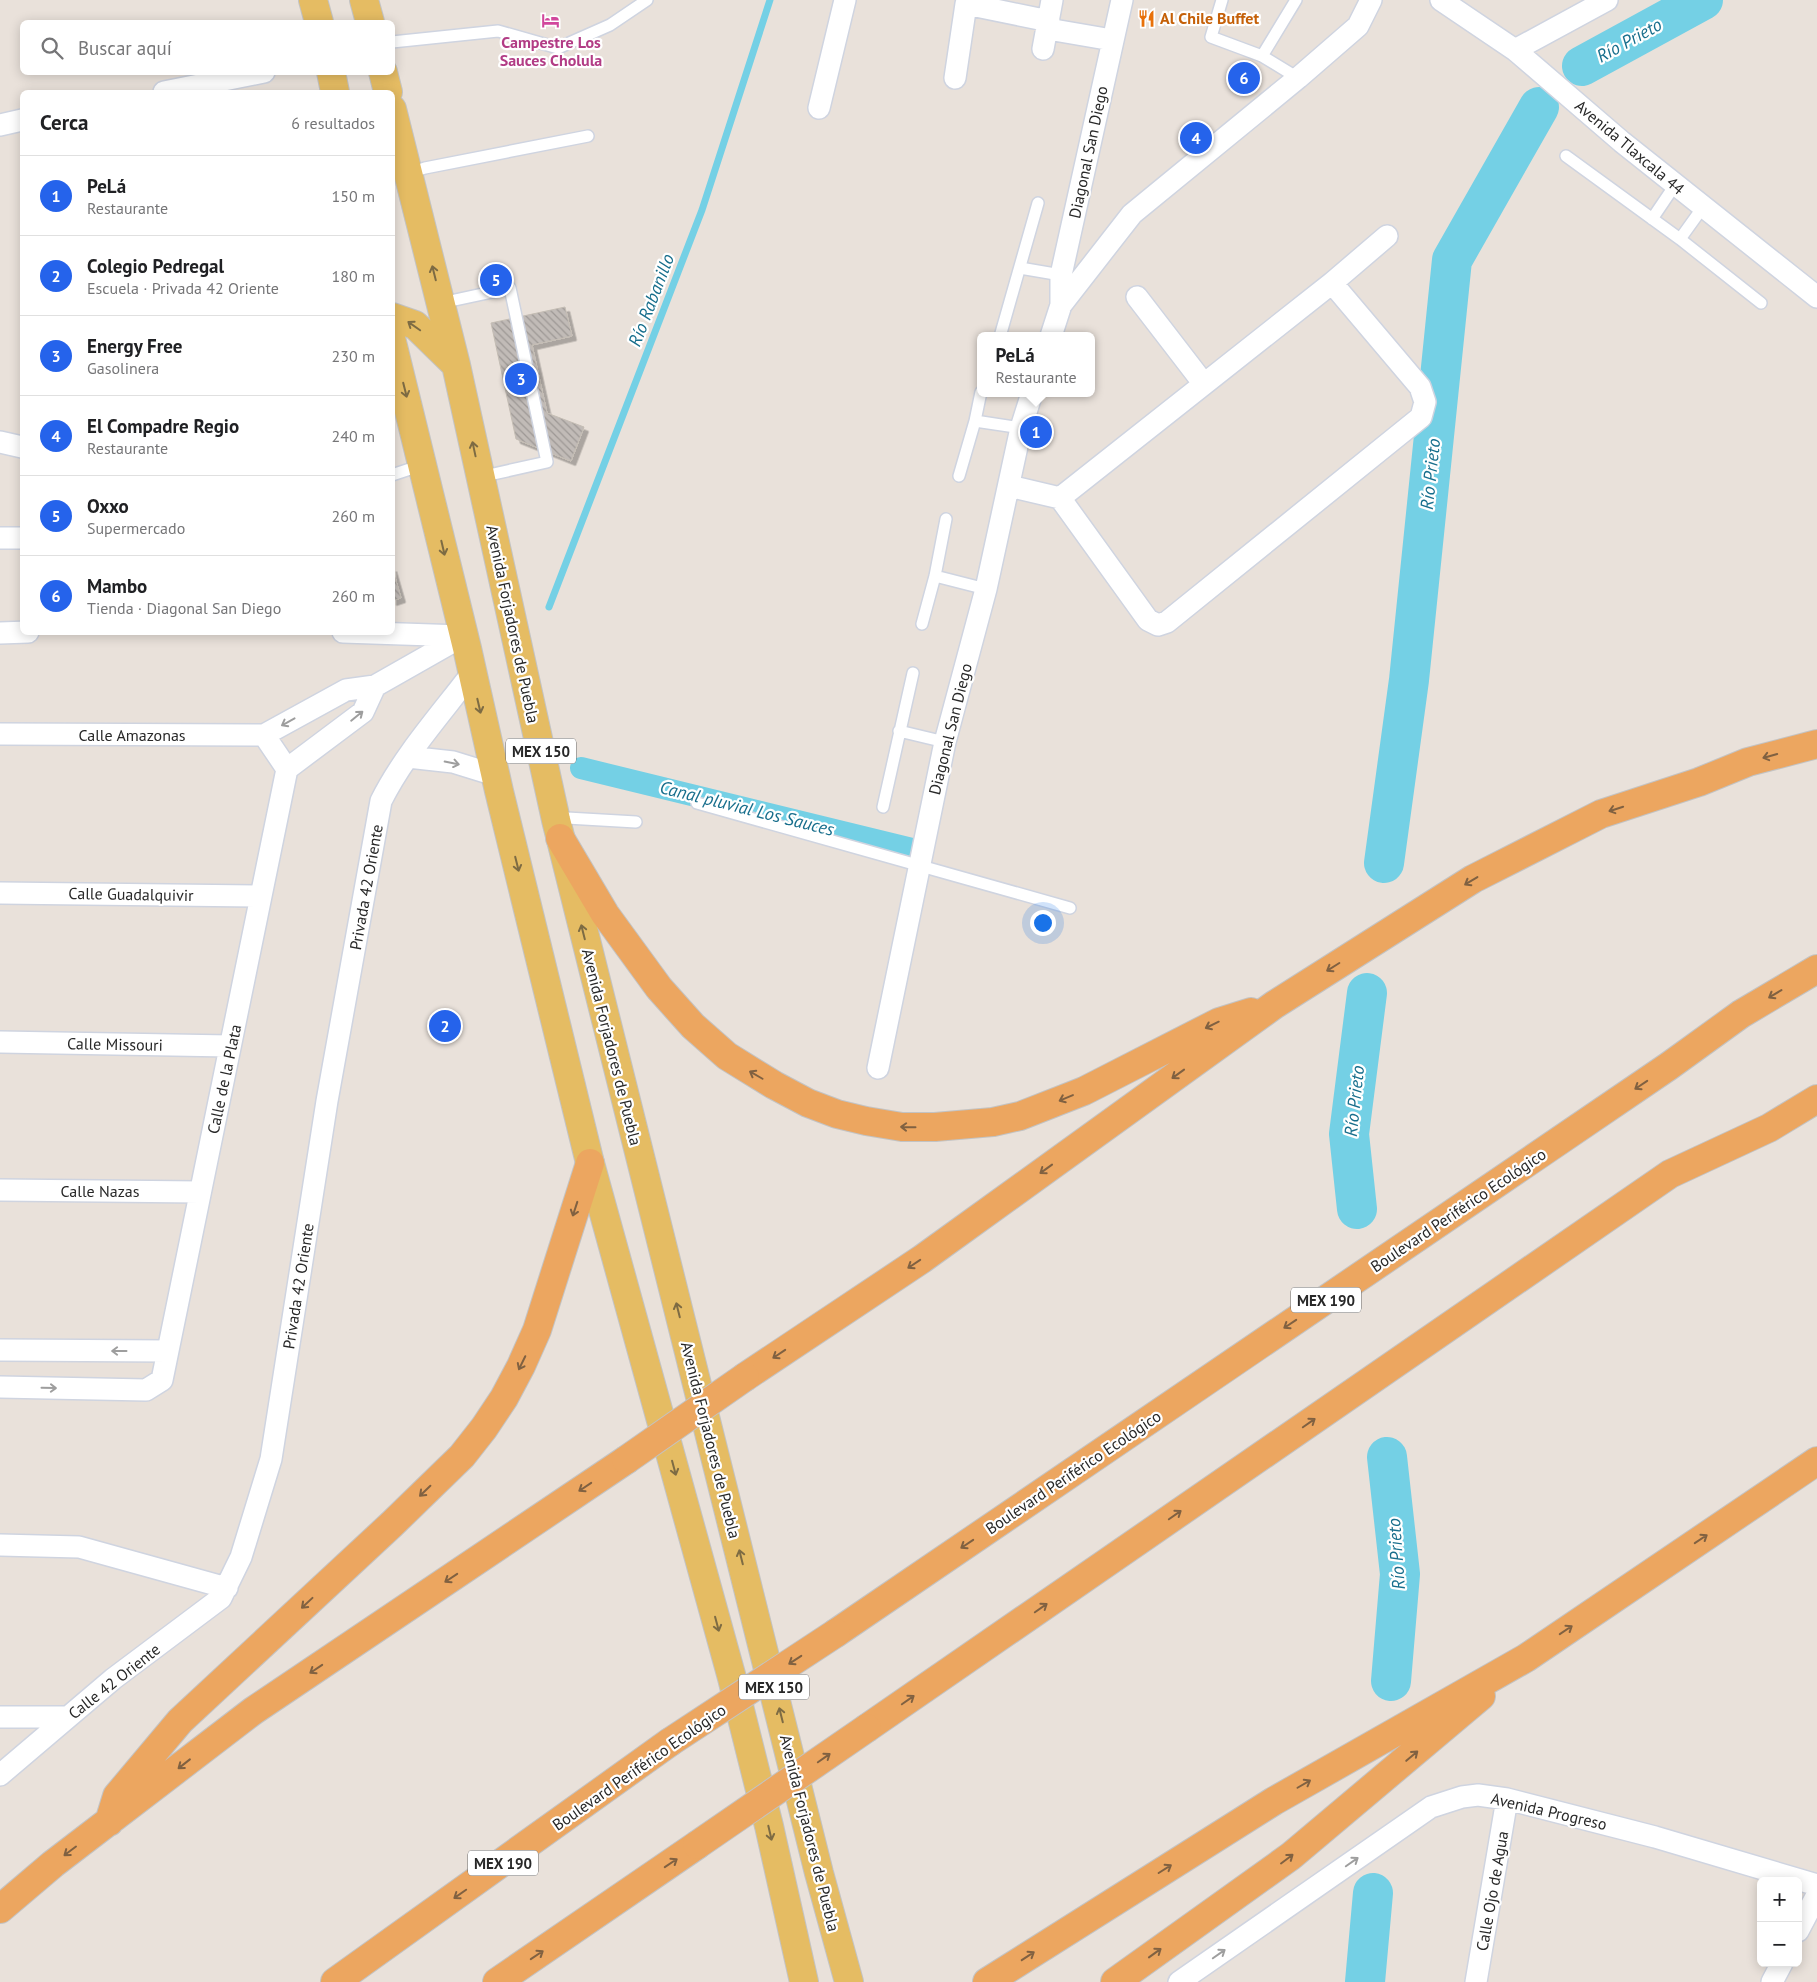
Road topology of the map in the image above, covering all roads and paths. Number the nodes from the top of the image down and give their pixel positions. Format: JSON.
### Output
{"nodes":[{"id":1,"x":313,"y":0,"type":"edge"},
{"id":2,"x":364,"y":0,"type":"edge"},
{"id":3,"x":647,"y":0,"type":"edge"},
{"id":4,"x":845,"y":0,"type":"edge"},
{"id":5,"x":1052,"y":0,"type":"edge"},
{"id":6,"x":1122,"y":0,"type":"edge"},
{"id":7,"x":1222,"y":0,"type":"edge"},
{"id":8,"x":1296,"y":0,"type":"edge"},
{"id":9,"x":1371,"y":0,"type":"edge"},
{"id":10,"x":1441,"y":0,"type":"edge"},
{"id":11,"x":1607,"y":0,"type":"edge"},
{"id":12,"x":318,"y":20,"type":"edge"},
{"id":13,"x":369,"y":20,"type":"edge"},
{"id":14,"x":1047,"y":33,"type":"junction"},
{"id":15,"x":1112,"y":40,"type":"junction"},
{"id":16,"x":395,"y":42,"type":"edge"},
{"id":17,"x":1515,"y":50,"type":"junction"},
{"id":18,"x":1262,"y":56,"type":"junction"},
{"id":19,"x":249,"y":75,"type":"edge"},
{"id":20,"x":332,"y":75,"type":"edge"},
{"id":21,"x":384,"y":75,"type":"edge"},
{"id":22,"x":955,"y":78,"type":"dead end"},
{"id":23,"x":1298,"y":78,"type":"junction"},
{"id":24,"x":174,"y":90,"type":"edge"},
{"id":25,"x":335,"y":90,"type":"edge"},
{"id":26,"x":388,"y":90,"type":"edge"},
{"id":27,"x":819,"y":108,"type":"dead end"},
{"id":28,"x":395,"y":119,"type":"edge"},
{"id":29,"x":20,"y":120,"type":"edge"},
{"id":30,"x":0,"y":125,"type":"edge"},
{"id":31,"x":588,"y":136,"type":"dead end"},
{"id":32,"x":1566,"y":156,"type":"dead end"},
{"id":33,"x":410,"y":173,"type":"junction"},
{"id":34,"x":1676,"y":185,"type":"junction"},
{"id":35,"x":1038,"y":203,"type":"dead end"},
{"id":36,"x":1703,"y":207,"type":"junction"},
{"id":37,"x":1652,"y":219,"type":"junction"},
{"id":38,"x":1388,"y":236,"type":"dead end"},
{"id":39,"x":1680,"y":239,"type":"junction"},
{"id":40,"x":1020,"y":268,"type":"junction"},
{"id":41,"x":1061,"y":275,"type":"junction"},
{"id":42,"x":1332,"y":283,"type":"junction"},
{"id":43,"x":1137,"y":297,"type":"dead end"},
{"id":44,"x":1817,"y":297,"type":"edge"},
{"id":45,"x":441,"y":303,"type":"junction"},
{"id":46,"x":1761,"y":303,"type":"dead end"},
{"id":47,"x":1061,"y":304,"type":"junction"},
{"id":48,"x":395,"y":318,"type":"edge"},
{"id":49,"x":1001,"y":332,"type":"edge"},
{"id":50,"x":1052,"y":332,"type":"edge"},
{"id":51,"x":395,"y":353,"type":"edge"},
{"id":52,"x":456,"y":365,"type":"junction"},
{"id":53,"x":1204,"y":384,"type":"junction"},
{"id":54,"x":980,"y":397,"type":"edge"},
{"id":55,"x":1031,"y":397,"type":"edge"},
{"id":56,"x":975,"y":421,"type":"junction"},
{"id":57,"x":1021,"y":428,"type":"junction"},
{"id":58,"x":0,"y":442,"type":"edge"},
{"id":59,"x":20,"y":447,"type":"edge"},
{"id":60,"x":424,"y":464,"type":"junction"},
{"id":61,"x":395,"y":474,"type":"edge"},
{"id":62,"x":480,"y":476,"type":"junction"},
{"id":63,"x":959,"y":476,"type":"dead end"},
{"id":64,"x":1009,"y":486,"type":"junction"},
{"id":65,"x":1060,"y":498,"type":"junction"},
{"id":66,"x":946,"y":519,"type":"dead end"},
{"id":67,"x":0,"y":538,"type":"edge"},
{"id":68,"x":20,"y":538,"type":"edge"},
{"id":69,"x":935,"y":576,"type":"junction"},
{"id":70,"x":986,"y":590,"type":"junction"},
{"id":71,"x":922,"y":624,"type":"dead end"},
{"id":72,"x":20,"y":632,"type":"edge"},
{"id":73,"x":0,"y":633,"type":"edge"},
{"id":74,"x":395,"y":634,"type":"edge"},
{"id":75,"x":464,"y":636,"type":"junction"},
{"id":76,"x":472,"y":673,"type":"junction"},
{"id":77,"x":914,"y":673,"type":"dead end"},
{"id":78,"x":375,"y":686,"type":"junction"},
{"id":79,"x":899,"y":730,"type":"junction"},
{"id":80,"x":0,"y":734,"type":"edge"},
{"id":81,"x":264,"y":735,"type":"junction"},
{"id":82,"x":945,"y":742,"type":"junction"},
{"id":83,"x":1817,"y":744,"type":"edge"},
{"id":84,"x":408,"y":757,"type":"junction"},
{"id":85,"x":287,"y":769,"type":"junction"},
{"id":86,"x":495,"y":775,"type":"junction"},
{"id":87,"x":697,"y":803,"type":"dead end"},
{"id":88,"x":883,"y":807,"type":"dead end"},
{"id":89,"x":636,"y":822,"type":"dead end"},
{"id":90,"x":558,"y":829,"type":"junction"},
{"id":91,"x":919,"y":866,"type":"junction"},
{"id":92,"x":0,"y":893,"type":"edge"},
{"id":93,"x":261,"y":896,"type":"junction"},
{"id":94,"x":1070,"y":908,"type":"dead end"},
{"id":95,"x":1817,"y":969,"type":"edge"},
{"id":96,"x":1274,"y":1005,"type":"junction"},
{"id":97,"x":0,"y":1042,"type":"edge"},
{"id":98,"x":230,"y":1046,"type":"junction"},
{"id":99,"x":878,"y":1068,"type":"dead end"},
{"id":100,"x":1817,"y":1099,"type":"edge"},
{"id":101,"x":590,"y":1163,"type":"junction"},
{"id":102,"x":0,"y":1190,"type":"edge"},
{"id":103,"x":200,"y":1192,"type":"junction"},
{"id":104,"x":0,"y":1350,"type":"edge"},
{"id":105,"x":168,"y":1351,"type":"junction"},
{"id":106,"x":0,"y":1387,"type":"edge"},
{"id":107,"x":1817,"y":1461,"type":"edge"},
{"id":108,"x":0,"y":1545,"type":"edge"},
{"id":109,"x":227,"y":1588,"type":"junction"},
{"id":110,"x":1526,"y":1658,"type":"junction"},
{"id":111,"x":0,"y":1717,"type":"edge"},
{"id":112,"x":68,"y":1717,"type":"junction"},
{"id":113,"x":0,"y":1774,"type":"edge"},
{"id":114,"x":1507,"y":1799,"type":"junction"},
{"id":115,"x":109,"y":1822,"type":"junction"},
{"id":116,"x":1817,"y":1886,"type":"edge"},
{"id":117,"x":1817,"y":1895,"type":"edge"},
{"id":118,"x":0,"y":1909,"type":"edge"},
{"id":119,"x":1802,"y":1923,"type":"edge"},
{"id":120,"x":1780,"y":1967,"type":"edge"},
{"id":121,"x":335,"y":1982,"type":"edge"},
{"id":122,"x":497,"y":1982,"type":"edge"},
{"id":123,"x":804,"y":1982,"type":"edge"},
{"id":124,"x":849,"y":1982,"type":"edge"},
{"id":125,"x":987,"y":1982,"type":"edge"},
{"id":126,"x":1115,"y":1982,"type":"edge"},
{"id":127,"x":1179,"y":1982,"type":"edge"},
{"id":128,"x":1476,"y":1982,"type":"edge"},
{"id":129,"x":1772,"y":1982,"type":"edge"}],
"edges":[{"from":1,"to":12,"type":"main road"},
{"from":2,"to":13,"type":"main road"},
{"from":3,"to":16,"type":"lane"},
{"from":4,"to":27,"type":"street"},
{"from":5,"to":14,"type":"street"},
{"from":6,"to":15,"type":"street","name":"Diagonal San Diego"},
{"from":7,"to":18,"type":"lane"},
{"from":8,"to":18,"type":"lane"},
{"from":9,"to":23,"type":"street","name":"Diagonal San Diego"},
{"from":10,"to":17,"type":"street","name":"Avenida Tlaxcala 44"},
{"from":11,"to":17,"type":"street"},
{"from":14,"to":15,"type":"street"},
{"from":14,"to":22,"type":"street"},
{"from":15,"to":41,"type":"street","name":"Diagonal San Diego"},
{"from":17,"to":34,"type":"street","name":"Avenida Tlaxcala 44"},
{"from":18,"to":23,"type":"lane"},
{"from":19,"to":24,"type":"street"},
{"from":20,"to":25,"type":"main road"},
{"from":21,"to":26,"type":"main road"},
{"from":23,"to":47,"type":"street","name":"Diagonal San Diego"},
{"from":28,"to":33,"type":"main road","name":"Avenida Forjadores de Puebla","number":"MEX 150"},
{"from":29,"to":30,"type":"street"},
{"from":31,"to":33,"type":"lane"},
{"from":32,"to":37,"type":"lane"},
{"from":45,"to":33,"type":"main road","name":"Avenida Forjadores de Puebla","number":"MEX 150","one_way":true},
{"from":34,"to":36,"type":"street","name":"Avenida Tlaxcala 44"},
{"from":34,"to":37,"type":"lane"},
{"from":35,"to":40,"type":"lane"},
{"from":36,"to":39,"type":"lane"},
{"from":36,"to":44,"type":"street","name":"Avenida Tlaxcala 44"},
{"from":37,"to":39,"type":"lane"},
{"from":38,"to":42,"type":"street"},
{"from":39,"to":46,"type":"lane"},
{"from":40,"to":41,"type":"lane"},
{"from":40,"to":49,"type":"lane"},
{"from":41,"to":47,"type":"street","name":"Diagonal San Diego"},
{"from":42,"to":53,"type":"street"},
{"from":42,"to":65,"type":"street"},
{"from":43,"to":53,"type":"street"},
{"from":45,"to":52,"type":"main road","name":"Avenida Forjadores de Puebla","number":"MEX 150"},
{"from":45,"to":62,"type":"lane"},
{"from":47,"to":50,"type":"street","name":"Diagonal San Diego"},
{"from":52,"to":48,"type":"main road","one_way":true},
{"from":51,"to":60,"type":"main road","number":"MEX 150","one_way":true},
{"from":62,"to":52,"type":"main road","name":"Avenida Forjadores de Puebla","number":"MEX 150","one_way":true},
{"from":53,"to":65,"type":"street"},
{"from":54,"to":56,"type":"lane"},
{"from":55,"to":57,"type":"street","name":"Diagonal San Diego"},
{"from":56,"to":57,"type":"lane"},
{"from":56,"to":63,"type":"lane"},
{"from":57,"to":64,"type":"street","name":"Diagonal San Diego"},
{"from":58,"to":59,"type":"street"},
{"from":60,"to":61,"type":"lane"},
{"from":60,"to":75,"type":"main road","number":"MEX 150","one_way":true},
{"from":62,"to":90,"type":"main road","name":"Avenida Forjadores de Puebla","number":"MEX 150"},
{"from":64,"to":65,"type":"street"},
{"from":64,"to":70,"type":"street","name":"Diagonal San Diego"},
{"from":66,"to":69,"type":"lane"},
{"from":67,"to":68,"type":"street"},
{"from":69,"to":70,"type":"lane"},
{"from":69,"to":71,"type":"lane"},
{"from":70,"to":82,"type":"street","name":"Diagonal San Diego"},
{"from":72,"to":73,"type":"street"},
{"from":74,"to":75,"type":"street"},
{"from":75,"to":76,"type":"main road","number":"MEX 150"},
{"from":75,"to":78,"type":"street"},
{"from":76,"to":84,"type":"street","name":"Privada 42 Oriente"},
{"from":76,"to":86,"type":"main road","number":"MEX 150","one_way":true},
{"from":77,"to":79,"type":"lane"},
{"from":78,"to":81,"type":"street","one_way":true},
{"from":85,"to":78,"type":"street","one_way":true},
{"from":79,"to":82,"type":"lane"},
{"from":79,"to":88,"type":"lane"},
{"from":80,"to":81,"type":"street","name":"Calle Amazonas"},
{"from":81,"to":85,"type":"street"},
{"from":82,"to":91,"type":"street","name":"Diagonal San Diego"},
{"from":83,"to":96,"type":"highway","one_way":true},
{"from":84,"to":86,"type":"street","one_way":true},
{"from":84,"to":109,"type":"street","name":"Privada 42 Oriente"},
{"from":85,"to":93,"type":"street","name":"Calle de la Plata"},
{"from":86,"to":101,"type":"main road","number":"MEX 150","one_way":true},
{"from":87,"to":91,"type":"lane"},
{"from":89,"to":90,"type":"lane"},
{"from":96,"to":90,"type":"highway","one_way":true},
{"from":124,"to":90,"type":"main road","name":"Avenida Forjadores de Puebla","number":"MEX 150","one_way":true},
{"from":91,"to":94,"type":"lane"},
{"from":91,"to":99,"type":"street","name":"Diagonal San Diego"},
{"from":92,"to":93,"type":"street","name":"Calle Guadalquivir"},
{"from":93,"to":98,"type":"street","name":"Calle de la Plata"},
{"from":95,"to":121,"type":"highway","name":"Boulevard Periférico Ecológico","number":"MEX 190","one_way":true,"bridge":true},
{"from":96,"to":115,"type":"highway","one_way":true,"bridge":true},
{"from":97,"to":98,"type":"street","name":"Calle Missouri"},
{"from":98,"to":103,"type":"street","name":"Calle de la Plata"},
{"from":122,"to":100,"type":"highway","one_way":true,"bridge":true},
{"from":101,"to":115,"type":"highway","one_way":true},
{"from":101,"to":123,"type":"main road","number":"MEX 150","one_way":true},
{"from":102,"to":103,"type":"street","name":"Calle Nazas"},
{"from":103,"to":105,"type":"street","name":"Calle de la Plata"},
{"from":105,"to":104,"type":"street","one_way":true},
{"from":106,"to":105,"type":"street","name":"Calle de la Plata","one_way":true},
{"from":110,"to":107,"type":"highway","one_way":true},
{"from":108,"to":109,"type":"street"},
{"from":109,"to":112,"type":"street","name":"Calle 42 Oriente"},
{"from":125,"to":110,"type":"highway","one_way":true},
{"from":126,"to":110,"type":"highway","one_way":true},
{"from":111,"to":112,"type":"street"},
{"from":112,"to":113,"type":"street","name":"Calle 42 Oriente"},
{"from":114,"to":116,"type":"street","name":"Avenida Progreso"},
{"from":127,"to":114,"type":"street","name":"Avenida Progreso","one_way":true},
{"from":114,"to":128,"type":"street","name":"Calle Ojo de Agua"},
{"from":115,"to":118,"type":"highway","one_way":true},
{"from":117,"to":119,"type":"street"},
{"from":120,"to":129,"type":"street"}]}
